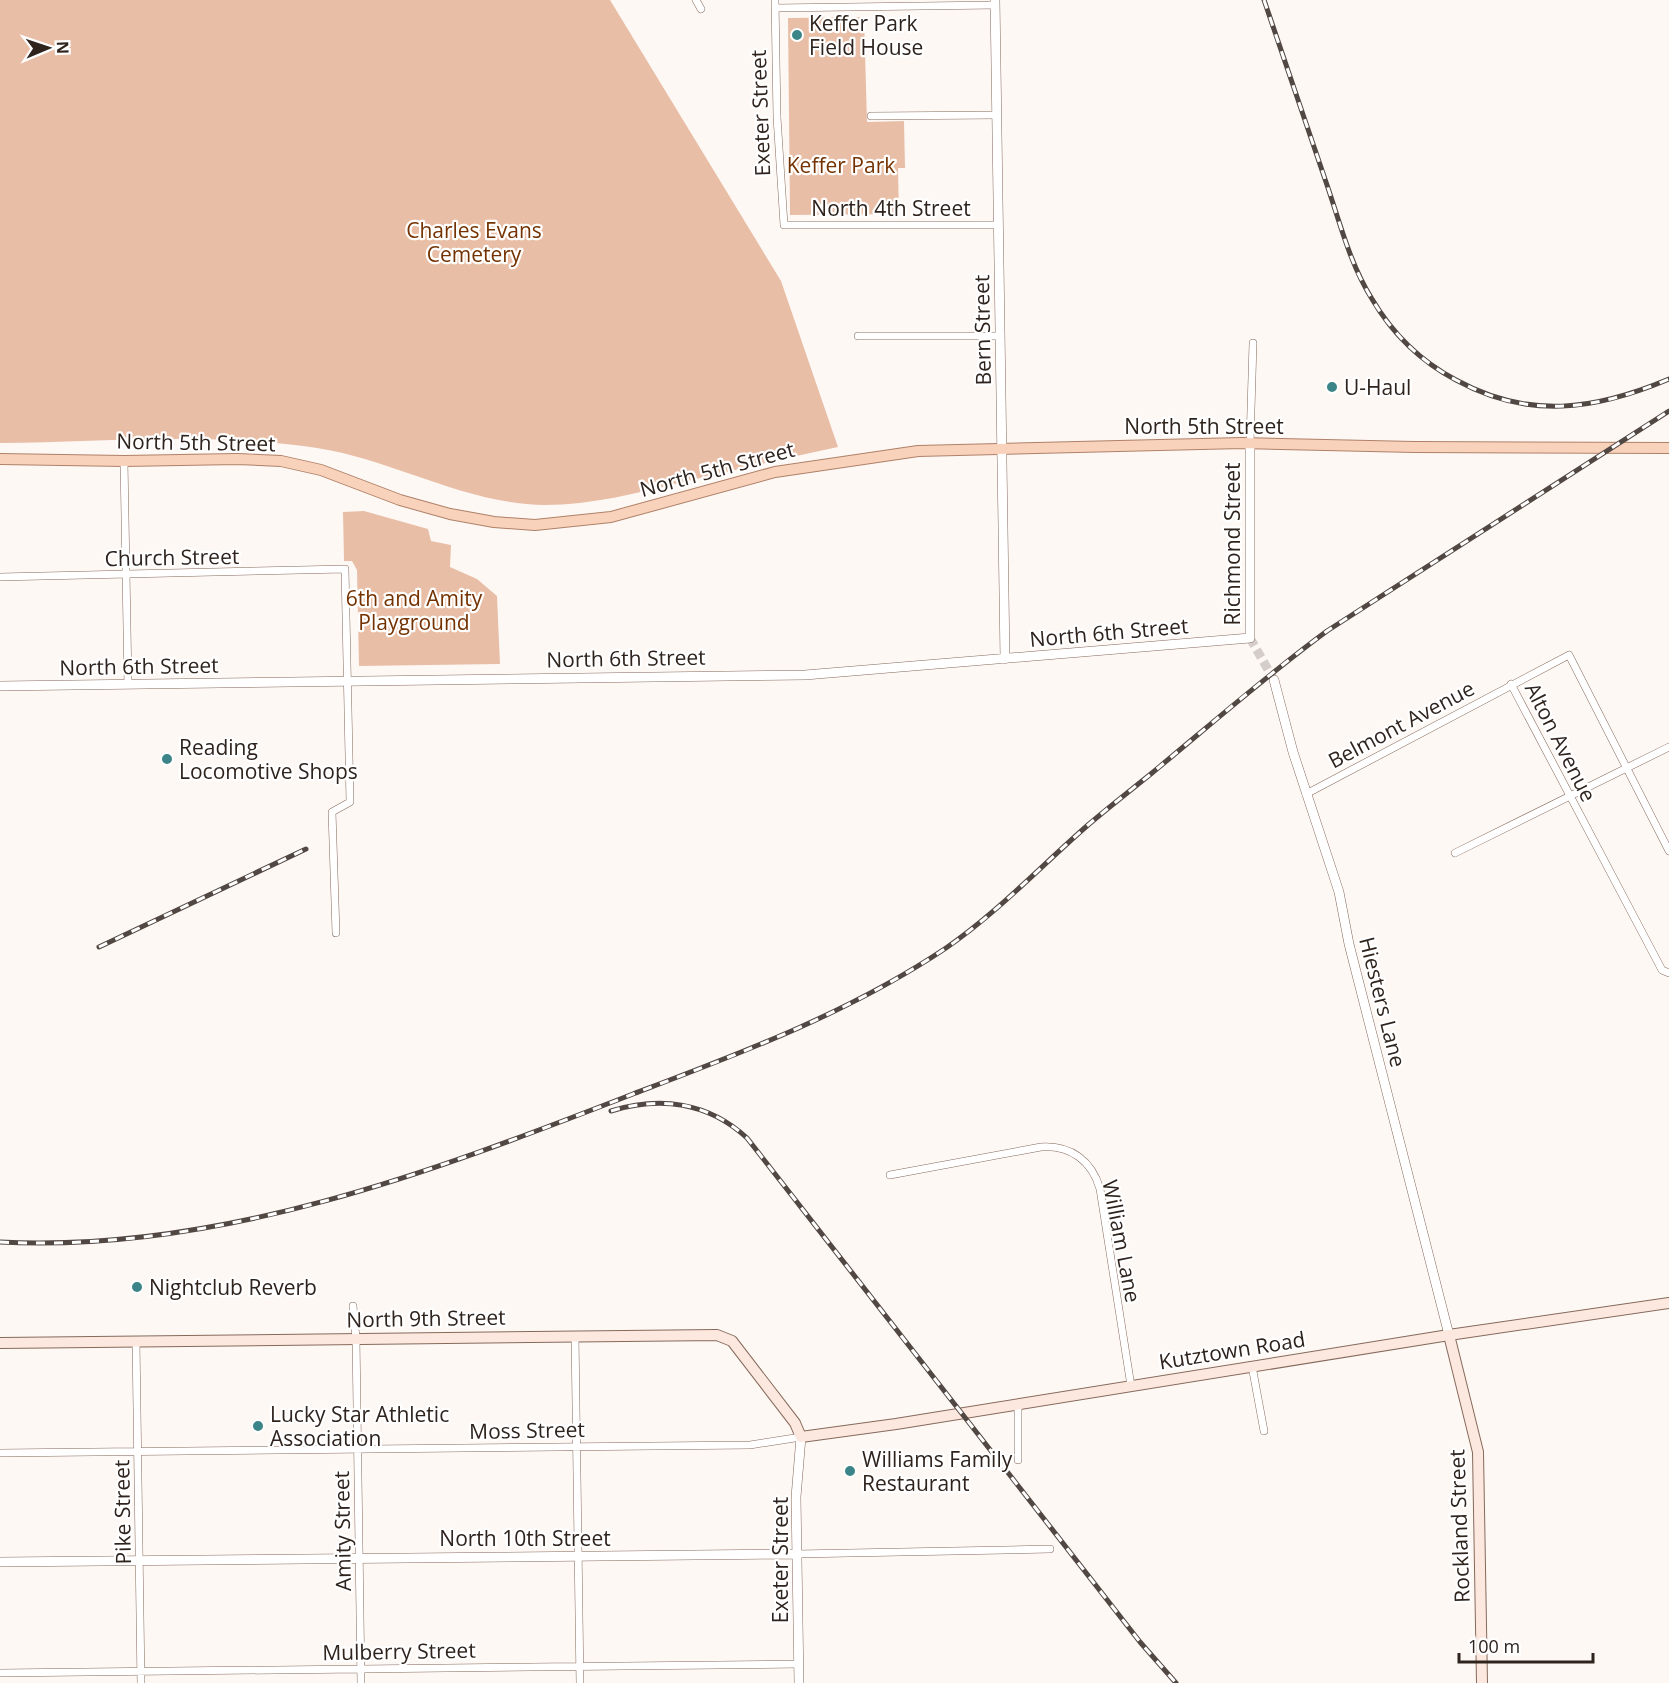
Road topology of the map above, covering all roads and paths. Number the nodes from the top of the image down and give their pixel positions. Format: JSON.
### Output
{"nodes":[{"id":1,"x":696,"y":0,"type":"edge"},
{"id":2,"x":995,"y":3,"type":"edge"},
{"id":3,"x":775,"y":4,"type":"edge"},
{"id":4,"x":701,"y":9,"type":"dead end"},
{"id":5,"x":996,"y":115,"type":"junction"},
{"id":6,"x":871,"y":116,"type":"dead end"},
{"id":7,"x":784,"y":225,"type":"joint"},
{"id":8,"x":998,"y":225,"type":"junction"},
{"id":9,"x":858,"y":336,"type":"dead end"},
{"id":10,"x":1000,"y":336,"type":"junction"},
{"id":11,"x":1253,"y":343,"type":"dead end"},
{"id":12,"x":1250,"y":443,"type":"junction"},
{"id":13,"x":1002,"y":448,"type":"junction"},
{"id":14,"x":1669,"y":448,"type":"edge"},
{"id":15,"x":0,"y":459,"type":"edge"},
{"id":16,"x":124,"y":461,"type":"junction"},
{"id":17,"x":126,"y":574,"type":"junction"},
{"id":18,"x":0,"y":577,"type":"edge"},
{"id":19,"x":1250,"y":638,"type":"joint"},
{"id":20,"x":1005,"y":659,"type":"junction"},
{"id":21,"x":348,"y":680,"type":"junction"},
{"id":22,"x":1274,"y":680,"type":"tunnel mouth"},
{"id":23,"x":128,"y":684,"type":"junction"},
{"id":24,"x":1511,"y":684,"type":"junction"},
{"id":25,"x":0,"y":686,"type":"edge"},
{"id":26,"x":1669,"y":747,"type":"edge"},
{"id":27,"x":1627,"y":769,"type":"junction"},
{"id":28,"x":1306,"y":794,"type":"junction"},
{"id":29,"x":1569,"y":797,"type":"junction"},
{"id":30,"x":1669,"y":850,"type":"edge"},
{"id":31,"x":1455,"y":853,"type":"dead end"},
{"id":32,"x":336,"y":933,"type":"dead end"},
{"id":33,"x":1665,"y":971,"type":"edge"},
{"id":34,"x":890,"y":1175,"type":"dead end"},
{"id":35,"x":1669,"y":1303,"type":"edge"},
{"id":36,"x":353,"y":1306,"type":"dead end"},
{"id":37,"x":1449,"y":1335,"type":"junction"},
{"id":38,"x":575,"y":1336,"type":"junction"},
{"id":39,"x":356,"y":1338,"type":"junction"},
{"id":40,"x":136,"y":1341,"type":"junction"},
{"id":41,"x":0,"y":1343,"type":"edge"},
{"id":42,"x":1252,"y":1366,"type":"junction"},
{"id":43,"x":1131,"y":1386,"type":"junction"},
{"id":44,"x":1018,"y":1404,"type":"junction"},
{"id":45,"x":1264,"y":1431,"type":"dead end"},
{"id":46,"x":801,"y":1437,"type":"junction"},
{"id":47,"x":576,"y":1446,"type":"junction"},
{"id":48,"x":357,"y":1451,"type":"junction"},
{"id":49,"x":138,"y":1452,"type":"junction"},
{"id":50,"x":0,"y":1453,"type":"edge"},
{"id":51,"x":1018,"y":1460,"type":"dead end"},
{"id":52,"x":1050,"y":1549,"type":"dead end"},
{"id":53,"x":797,"y":1554,"type":"junction"},
{"id":54,"x":578,"y":1555,"type":"junction"},
{"id":55,"x":359,"y":1557,"type":"junction"},
{"id":56,"x":140,"y":1560,"type":"junction"},
{"id":57,"x":0,"y":1562,"type":"edge"},
{"id":58,"x":799,"y":1664,"type":"junction"},
{"id":59,"x":579,"y":1666,"type":"junction"},
{"id":60,"x":360,"y":1668,"type":"junction"},
{"id":61,"x":141,"y":1671,"type":"junction"},
{"id":62,"x":0,"y":1673,"type":"edge"},
{"id":63,"x":141,"y":1683,"type":"edge"},
{"id":64,"x":361,"y":1683,"type":"edge"},
{"id":65,"x":579,"y":1683,"type":"edge"},
{"id":66,"x":799,"y":1683,"type":"edge"},
{"id":67,"x":1482,"y":1683,"type":"edge"}],
"edges":[{"from":1,"to":4,"type":"street"},
{"from":2,"to":3,"type":"street"},
{"from":2,"to":5,"type":"street","name":"Bern Street"},
{"from":3,"to":7,"type":"street","name":"Exeter Street"},
{"from":5,"to":6,"type":"street"},
{"from":5,"to":8,"type":"street","name":"Bern Street"},
{"from":7,"to":8,"type":"street","name":"North 4th Street"},
{"from":8,"to":10,"type":"street","name":"Bern Street"},
{"from":9,"to":10,"type":"street"},
{"from":10,"to":13,"type":"street","name":"Bern Street"},
{"from":11,"to":12,"type":"street","name":"Richmond Street"},
{"from":12,"to":13,"type":"main road","name":"North 5th Street"},
{"from":12,"to":14,"type":"main road","name":"North 5th Street"},
{"from":12,"to":19,"type":"street","name":"Richmond Street"},
{"from":13,"to":16,"type":"main road","name":"North 5th Street"},
{"from":13,"to":20,"type":"street","name":"Bern Street"},
{"from":15,"to":16,"type":"main road","name":"North 5th Street"},
{"from":16,"to":17,"type":"street"},
{"from":17,"to":18,"type":"street","name":"Church Street"},
{"from":17,"to":21,"type":"street","name":"Church Street"},
{"from":17,"to":23,"type":"street"},
{"from":19,"to":20,"type":"street","name":"North 6th Street"},
{"from":20,"to":21,"type":"street","name":"North 6th Street"},
{"from":21,"to":23,"type":"street","name":"North 6th Street"},
{"from":21,"to":32,"type":"street"},
{"from":22,"to":28,"type":"street","name":"Hiesters Lane"},
{"from":23,"to":25,"type":"street","name":"North 6th Street"},
{"from":24,"to":27,"type":"street","name":"Alton Avenue"},
{"from":24,"to":28,"type":"street","name":"Belmont Avenue"},
{"from":24,"to":29,"type":"street","name":"Alton Avenue"},
{"from":26,"to":27,"type":"street"},
{"from":27,"to":29,"type":"street"},
{"from":27,"to":30,"type":"street","name":"Alton Avenue"},
{"from":28,"to":37,"type":"street","name":"Hiesters Lane"},
{"from":29,"to":31,"type":"street"},
{"from":29,"to":33,"type":"street","name":"Alton Avenue"},
{"from":34,"to":43,"type":"street","name":"William Lane"},
{"from":35,"to":37,"type":"main road","name":"Kutztown Road"},
{"from":36,"to":39,"type":"street","name":"Amity Street"},
{"from":37,"to":42,"type":"main road","name":"Kutztown Road"},
{"from":37,"to":67,"type":"main road","name":"Rockland Street"},
{"from":38,"to":39,"type":"main road","name":"North 9th Street"},
{"from":38,"to":46,"type":"main road","name":"North 9th Street"},
{"from":38,"to":47,"type":"street"},
{"from":39,"to":40,"type":"main road","name":"North 9th Street"},
{"from":39,"to":48,"type":"street","name":"Amity Street"},
{"from":40,"to":41,"type":"main road","name":"North 9th Street"},
{"from":40,"to":49,"type":"street","name":"Pike Street"},
{"from":42,"to":43,"type":"main road","name":"Kutztown Road"},
{"from":42,"to":45,"type":"street"},
{"from":43,"to":44,"type":"main road","name":"Kutztown Road"},
{"from":44,"to":46,"type":"main road","name":"Kutztown Road"},
{"from":44,"to":51,"type":"street"},
{"from":46,"to":47,"type":"street","name":"Moss Street"},
{"from":46,"to":53,"type":"street","name":"Exeter Street"},
{"from":47,"to":48,"type":"street","name":"Moss Street"},
{"from":47,"to":54,"type":"street"},
{"from":48,"to":49,"type":"street","name":"Moss Street"},
{"from":48,"to":55,"type":"street","name":"Amity Street"},
{"from":49,"to":50,"type":"street","name":"Moss Street"},
{"from":49,"to":56,"type":"street","name":"Pike Street"},
{"from":52,"to":53,"type":"street","name":"North 10th Street"},
{"from":53,"to":54,"type":"street","name":"North 10th Street"},
{"from":53,"to":58,"type":"street","name":"Exeter Street"},
{"from":54,"to":55,"type":"street","name":"North 10th Street"},
{"from":54,"to":59,"type":"street"},
{"from":55,"to":56,"type":"street","name":"North 10th Street"},
{"from":55,"to":60,"type":"street","name":"Amity Street"},
{"from":56,"to":57,"type":"street","name":"North 10th Street"},
{"from":56,"to":61,"type":"street","name":"Pike Street"},
{"from":58,"to":59,"type":"street","name":"Mulberry Street"},
{"from":58,"to":66,"type":"street","name":"Exeter Street"},
{"from":59,"to":60,"type":"street","name":"Mulberry Street"},
{"from":59,"to":65,"type":"street"},
{"from":60,"to":61,"type":"street","name":"Mulberry Street"},
{"from":60,"to":64,"type":"street","name":"Amity Street"},
{"from":61,"to":62,"type":"street","name":"Mulberry Street"},
{"from":61,"to":63,"type":"street","name":"Pike Street"}]}
